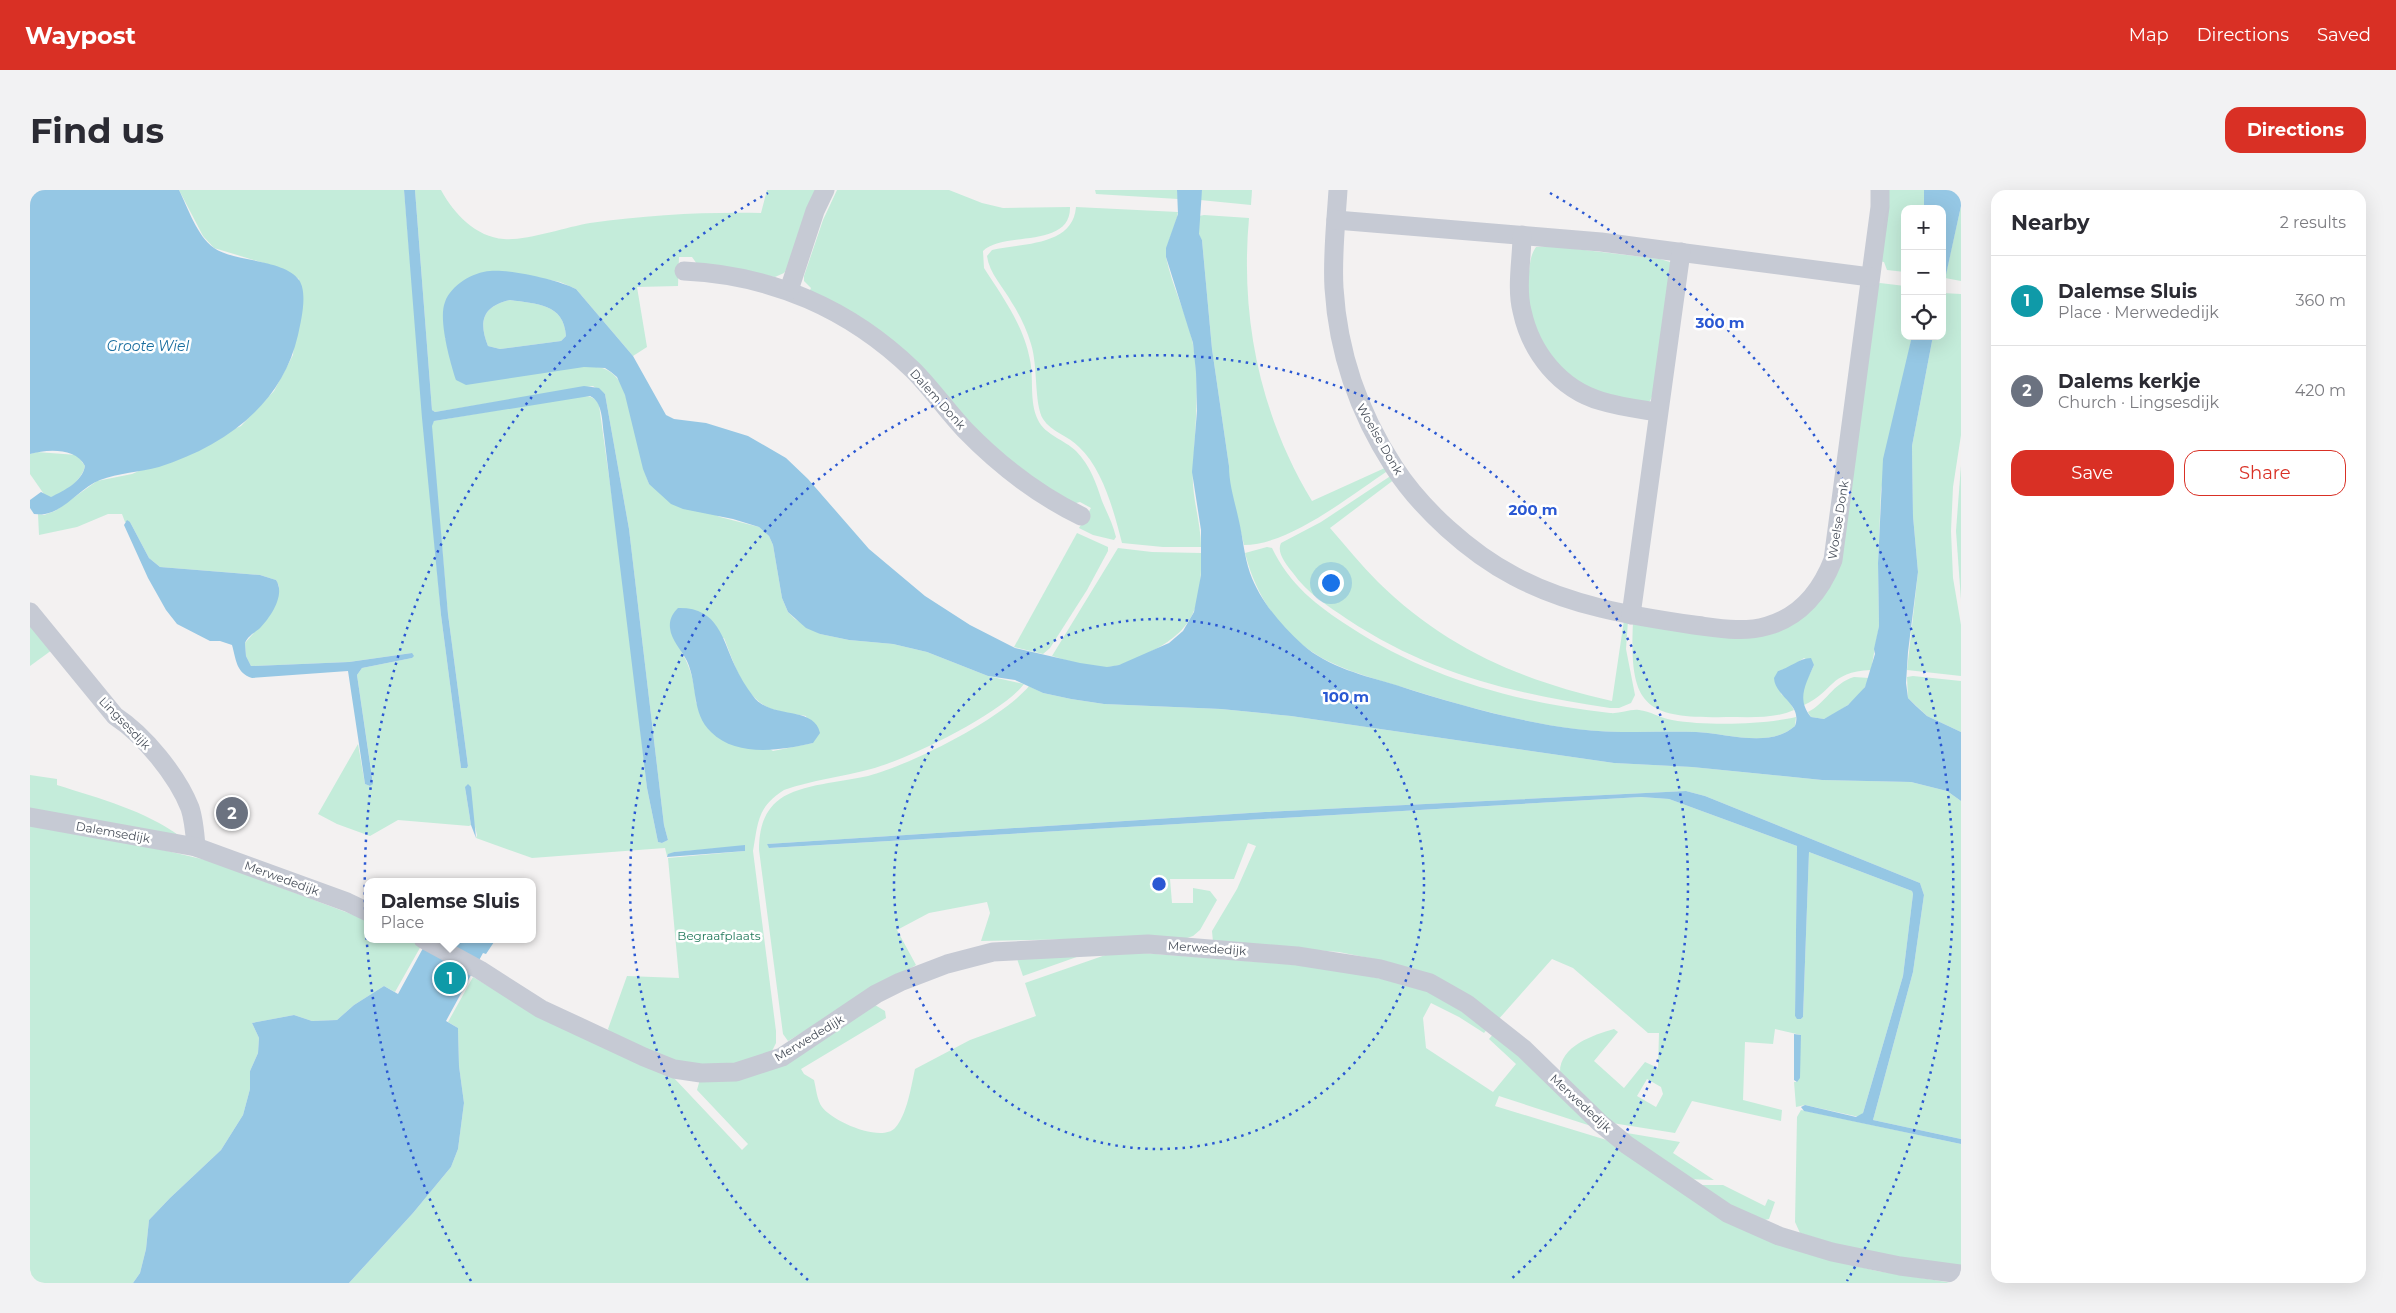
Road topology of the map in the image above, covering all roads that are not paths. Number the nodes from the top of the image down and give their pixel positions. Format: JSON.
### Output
{"nodes":[{"id":1,"x":825,"y":190,"type":"edge"},
{"id":2,"x":1338,"y":190,"type":"edge"},
{"id":3,"x":1880,"y":190,"type":"edge"},
{"id":4,"x":1336,"y":220,"type":"junction"},
{"id":5,"x":1522,"y":234,"type":"junction"},
{"id":6,"x":1681,"y":252,"type":"junction"},
{"id":7,"x":684,"y":271,"type":"dead end"},
{"id":8,"x":1870,"y":277,"type":"junction"},
{"id":9,"x":789,"y":290,"type":"junction"},
{"id":10,"x":1658,"y":412,"type":"junction"},
{"id":11,"x":1081,"y":516,"type":"dead end"},
{"id":12,"x":30,"y":612,"type":"edge"},
{"id":13,"x":1630,"y":615,"type":"junction"},
{"id":14,"x":30,"y":817,"type":"edge"},
{"id":15,"x":196,"y":847,"type":"junction"},
{"id":16,"x":364,"y":910,"type":"edge"},
{"id":17,"x":430,"y":943,"type":"edge"},
{"id":18,"x":1961,"y":1274,"type":"edge"}],
"edges":[{"from":1,"to":9,"type":"street"},
{"from":2,"to":4,"type":"street","name":"Woelse Donk"},
{"from":3,"to":8,"type":"street","name":"Woelse Donk"},
{"from":4,"to":5,"type":"street"},
{"from":4,"to":13,"type":"street","name":"Woelse Donk"},
{"from":5,"to":6,"type":"street"},
{"from":5,"to":10,"type":"street"},
{"from":6,"to":8,"type":"street"},
{"from":6,"to":10,"type":"street"},
{"from":7,"to":9,"type":"street","name":"Dalem Donk"},
{"from":8,"to":13,"type":"street","name":"Woelse Donk"},
{"from":9,"to":11,"type":"street","name":"Dalem Donk"},
{"from":10,"to":13,"type":"street"},
{"from":12,"to":15,"type":"street","name":"Lingsesdijk"},
{"from":14,"to":15,"type":"street","name":"Dalemsedijk"},
{"from":15,"to":16,"type":"street","name":"Merwededijk"},
{"from":17,"to":18,"type":"street","name":"Merwededijk"}]}
